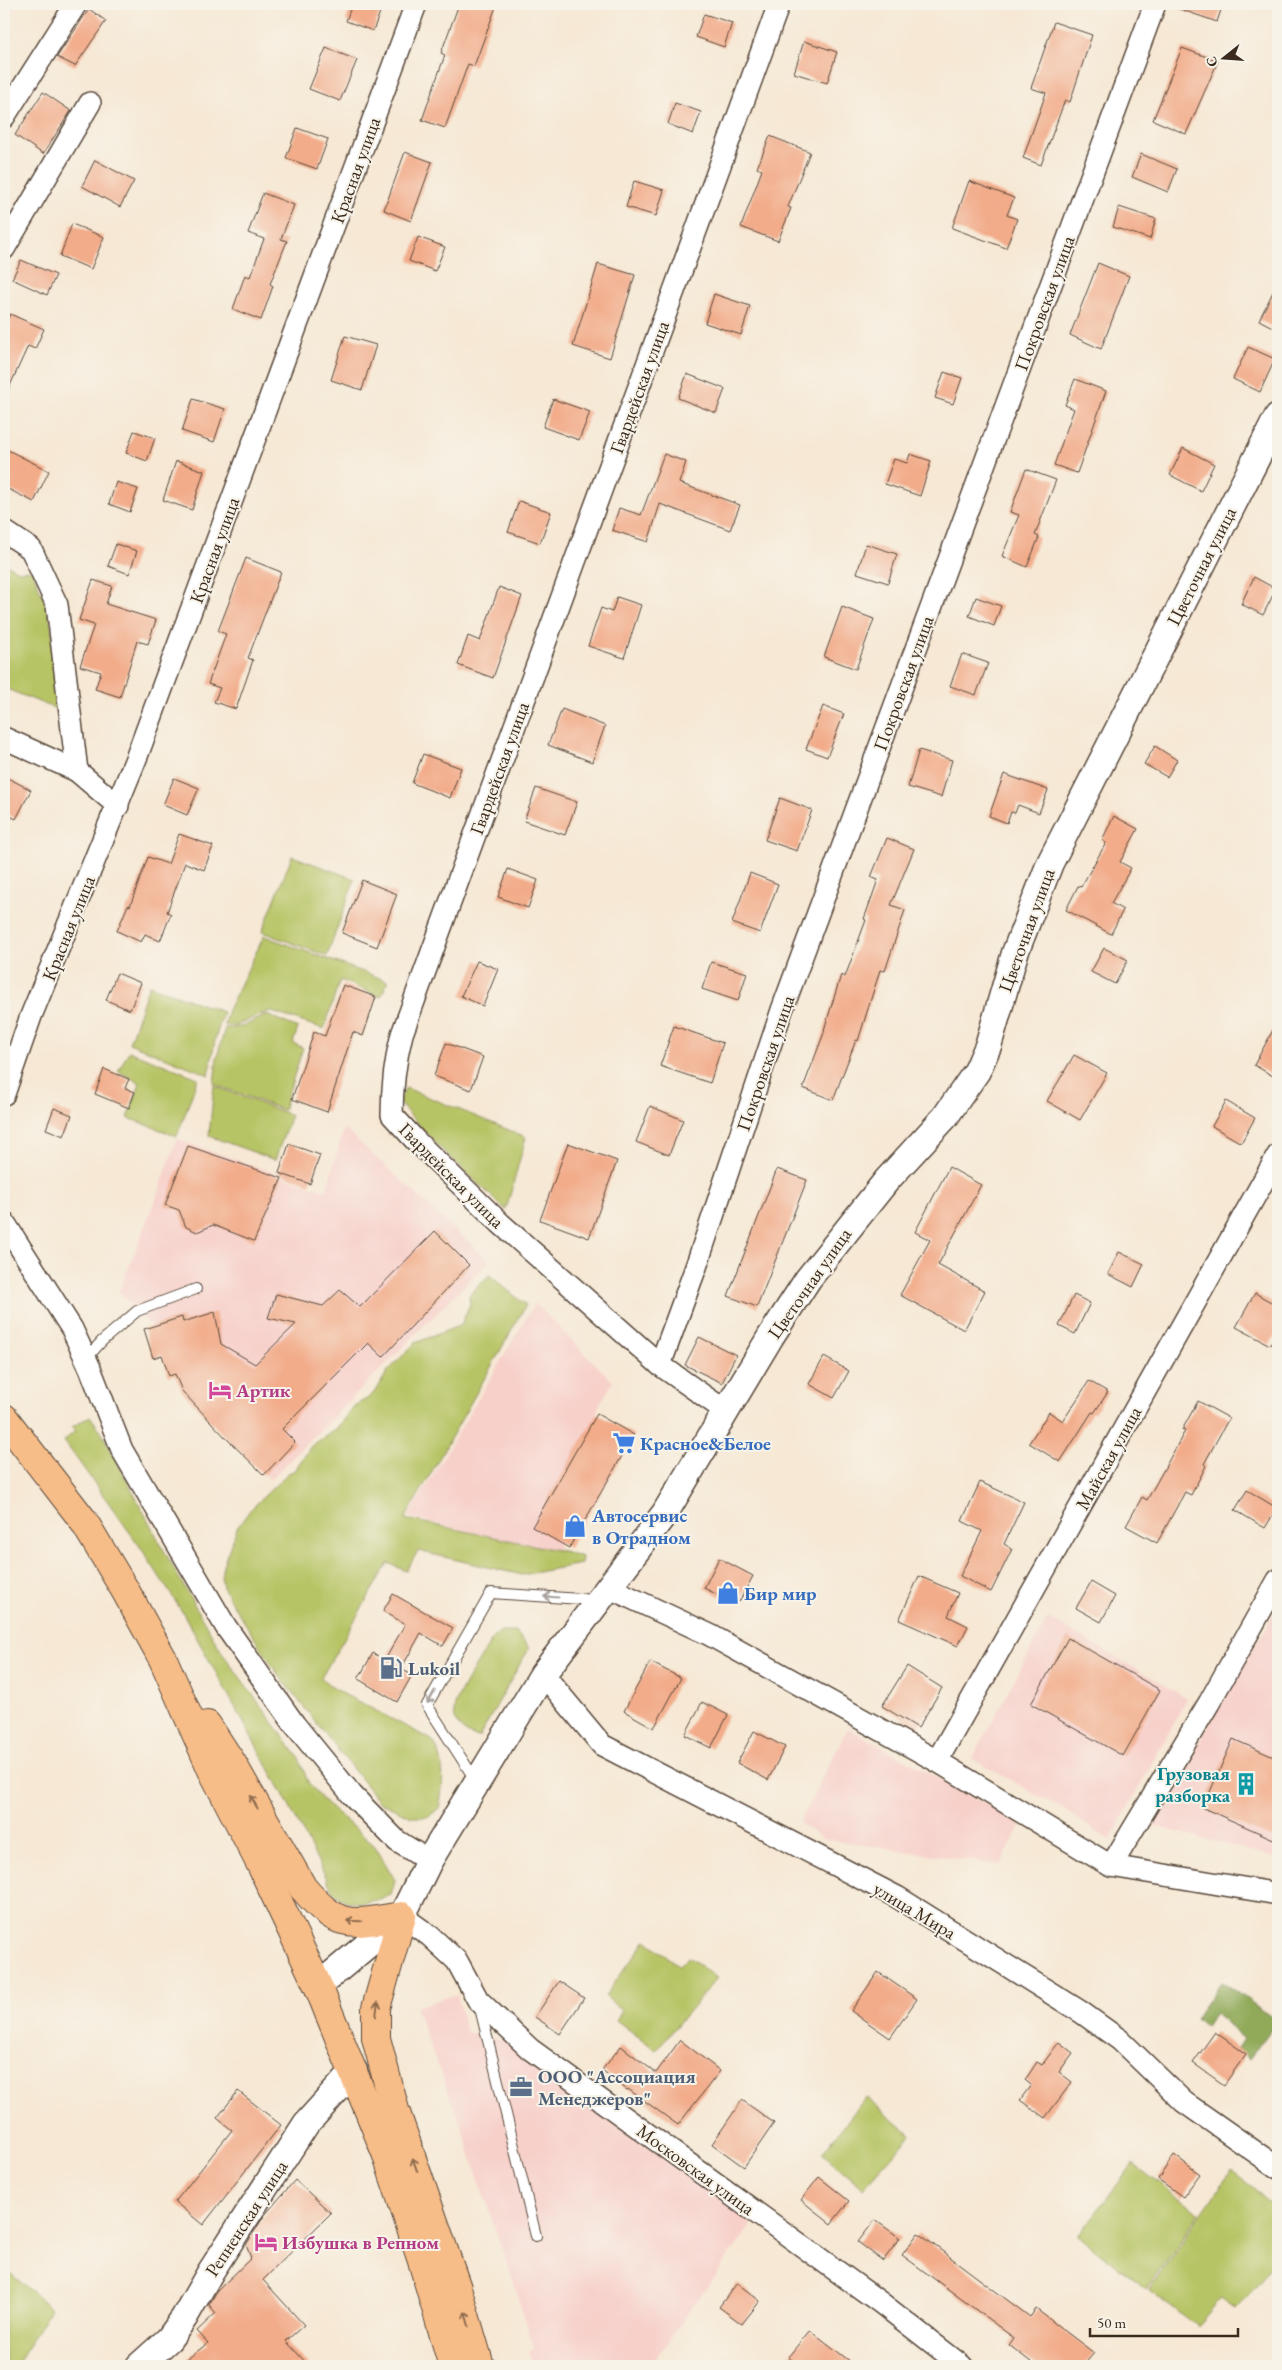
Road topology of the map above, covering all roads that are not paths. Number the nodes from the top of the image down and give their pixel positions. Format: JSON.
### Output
{"nodes":[{"id":1,"x":76,"y":4,"type":"edge"},
{"id":2,"x":416,"y":4,"type":"edge"},
{"id":3,"x":780,"y":4,"type":"edge"},
{"id":4,"x":1155,"y":4,"type":"edge"},
{"id":5,"x":90,"y":102,"type":"dead end"},
{"id":6,"x":4,"y":117,"type":"edge"},
{"id":7,"x":4,"y":249,"type":"edge"},
{"id":8,"x":1278,"y":416,"type":"edge"},
{"id":9,"x":4,"y":531,"type":"edge"},
{"id":10,"x":4,"y":738,"type":"edge"},
{"id":11,"x":76,"y":771,"type":"junction"},
{"id":12,"x":118,"y":806,"type":"junction"},
{"id":13,"x":4,"y":1094,"type":"edge"},
{"id":14,"x":1278,"y":1155,"type":"edge"},
{"id":15,"x":4,"y":1222,"type":"edge"},
{"id":16,"x":196,"y":1289,"type":"dead end"},
{"id":17,"x":85,"y":1360,"type":"junction"},
{"id":18,"x":660,"y":1365,"type":"junction"},
{"id":19,"x":727,"y":1412,"type":"junction"},
{"id":20,"x":4,"y":1418,"type":"edge"},
{"id":21,"x":1278,"y":1580,"type":"edge"},
{"id":22,"x":605,"y":1594,"type":"junction"},
{"id":23,"x":163,"y":1660,"type":"junction"},
{"id":24,"x":543,"y":1674,"type":"junction"},
{"id":25,"x":937,"y":1761,"type":"junction"},
{"id":26,"x":476,"y":1781,"type":"junction"},
{"id":27,"x":429,"y":1861,"type":"junction"},
{"id":28,"x":1111,"y":1866,"type":"junction"},
{"id":29,"x":1278,"y":1894,"type":"edge"},
{"id":30,"x":402,"y":1916,"type":"junction"},
{"id":31,"x":318,"y":1986,"type":"junction"},
{"id":32,"x":478,"y":2000,"type":"junction"},
{"id":33,"x":354,"y":2071,"type":"junction"},
{"id":34,"x":1278,"y":2168,"type":"edge"},
{"id":35,"x":536,"y":2236,"type":"dead end"},
{"id":36,"x":139,"y":2366,"type":"edge"},
{"id":37,"x":453,"y":2366,"type":"edge"},
{"id":38,"x":480,"y":2366,"type":"edge"},
{"id":39,"x":962,"y":2366,"type":"edge"}],
"edges":[{"from":1,"to":6,"type":"street"},
{"from":2,"to":12,"type":"street","name":"Красная улица"},
{"from":3,"to":18,"type":"street","name":"Гвардейская улица"},
{"from":4,"to":18,"type":"street","name":"Покровская улица"},
{"from":5,"to":7,"type":"street"},
{"from":8,"to":19,"type":"street","name":"Цветочная улица"},
{"from":9,"to":11,"type":"street"},
{"from":10,"to":11,"type":"street"},
{"from":11,"to":12,"type":"street"},
{"from":12,"to":13,"type":"street","name":"Красная улица"},
{"from":14,"to":25,"type":"street","name":"Майская улица"},
{"from":15,"to":17,"type":"street"},
{"from":16,"to":17,"type":"lane"},
{"from":17,"to":27,"type":"street"},
{"from":18,"to":19,"type":"street","name":"Гвардейская улица"},
{"from":19,"to":22,"type":"street","name":"Цветочная улица"},
{"from":20,"to":23,"type":"highway"},
{"from":21,"to":28,"type":"street"},
{"from":22,"to":24,"type":"street","name":"Цветочная улица"},
{"from":22,"to":25,"type":"street"},
{"from":22,"to":26,"type":"lane","one_way":true},
{"from":30,"to":23,"type":"highway","one_way":true},
{"from":23,"to":31,"type":"highway"},
{"from":24,"to":26,"type":"street","name":"Цветочная улица"},
{"from":24,"to":34,"type":"street","name":"улица Мира"},
{"from":25,"to":28,"type":"street"},
{"from":26,"to":27,"type":"street","name":"Цветочная улица"},
{"from":27,"to":30,"type":"street","name":"Цветочная улица"},
{"from":28,"to":29,"type":"street"},
{"from":30,"to":31,"type":"street"},
{"from":30,"to":32,"type":"street","name":"Московская улица"},
{"from":38,"to":30,"type":"highway","one_way":true},
{"from":31,"to":33,"type":"highway"},
{"from":32,"to":35,"type":"lane"},
{"from":32,"to":39,"type":"street","name":"Московская улица"},
{"from":33,"to":36,"type":"street","name":"Репненская улица"},
{"from":33,"to":37,"type":"highway"}]}
